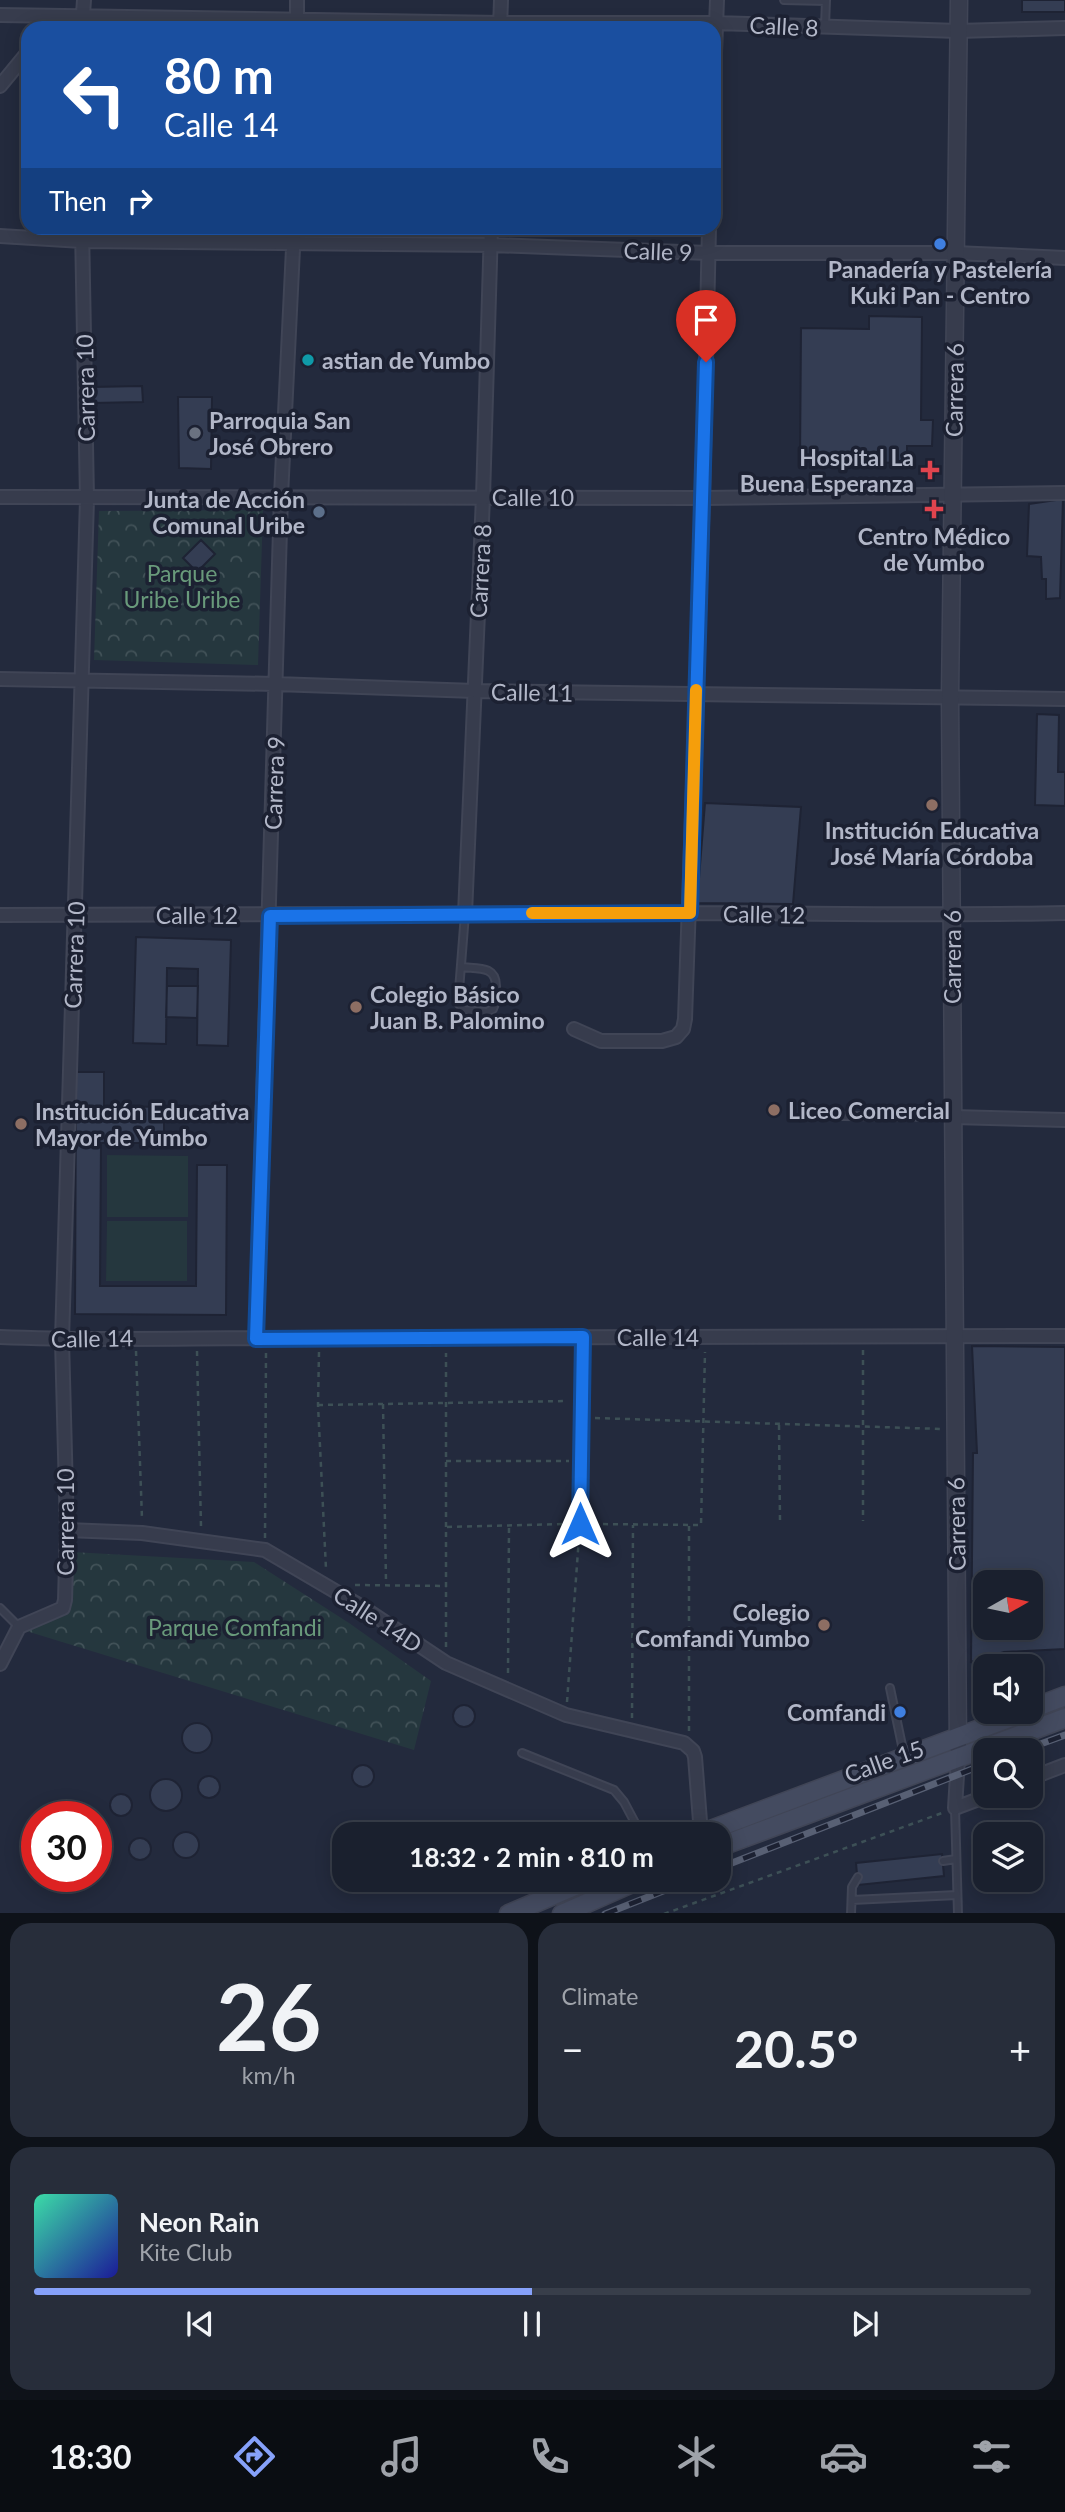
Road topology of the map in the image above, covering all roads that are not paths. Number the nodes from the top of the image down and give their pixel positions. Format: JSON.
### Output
{"nodes":[{"id":1,"x":84,"y":0,"type":"edge"},
{"id":2,"x":297,"y":0,"type":"edge"},
{"id":3,"x":501,"y":0,"type":"edge"},
{"id":4,"x":717,"y":0,"type":"edge"},
{"id":5,"x":784,"y":0,"type":"edge"},
{"id":6,"x":959,"y":0,"type":"edge"},
{"id":7,"x":826,"y":1,"type":"edge"},
{"id":8,"x":0,"y":15,"type":"edge"},
{"id":9,"x":58,"y":16,"type":"junction"},
{"id":10,"x":54,"y":21,"type":"edge"},
{"id":11,"x":75,"y":21,"type":"edge"},
{"id":12,"x":82,"y":21,"type":"edge"},
{"id":13,"x":297,"y":21,"type":"edge"},
{"id":14,"x":500,"y":21,"type":"edge"},
{"id":15,"x":716,"y":21,"type":"edge"},
{"id":16,"x":721,"y":23,"type":"edge"},
{"id":17,"x":825,"y":28,"type":"junction"},
{"id":18,"x":1065,"y":29,"type":"edge"},
{"id":19,"x":958,"y":31,"type":"junction"},
{"id":20,"x":21,"y":60,"type":"edge"},
{"id":21,"x":0,"y":86,"type":"edge"},
{"id":22,"x":41,"y":235,"type":"edge"},
{"id":23,"x":82,"y":235,"type":"edge"},
{"id":24,"x":108,"y":235,"type":"edge"},
{"id":25,"x":294,"y":235,"type":"edge"},
{"id":26,"x":491,"y":235,"type":"edge"},
{"id":27,"x":709,"y":235,"type":"edge"},
{"id":28,"x":0,"y":236,"type":"edge"},
{"id":29,"x":294,"y":242,"type":"junction"},
{"id":30,"x":492,"y":245,"type":"junction"},
{"id":31,"x":708,"y":253,"type":"junction"},
{"id":32,"x":955,"y":253,"type":"junction"},
{"id":33,"x":1065,"y":258,"type":"edge"},
{"id":34,"x":1065,"y":493,"type":"edge"},
{"id":35,"x":953,"y":494,"type":"junction"},
{"id":36,"x":281,"y":496,"type":"junction"},
{"id":37,"x":0,"y":497,"type":"edge"},
{"id":38,"x":484,"y":497,"type":"junction"},
{"id":39,"x":703,"y":498,"type":"junction"},
{"id":40,"x":87,"y":499,"type":"junction"},
{"id":41,"x":0,"y":679,"type":"edge"},
{"id":42,"x":83,"y":680,"type":"junction"},
{"id":43,"x":276,"y":684,"type":"junction"},
{"id":44,"x":475,"y":691,"type":"junction"},
{"id":45,"x":696,"y":694,"type":"junction"},
{"id":46,"x":950,"y":696,"type":"junction"},
{"id":47,"x":1065,"y":699,"type":"edge"},
{"id":48,"x":690,"y":913,"type":"junction"},
{"id":49,"x":1065,"y":913,"type":"edge"},
{"id":50,"x":465,"y":914,"type":"junction"},
{"id":51,"x":0,"y":915,"type":"edge"},
{"id":52,"x":75,"y":915,"type":"junction"},
{"id":53,"x":952,"y":915,"type":"junction"},
{"id":54,"x":270,"y":916,"type":"junction"},
{"id":55,"x":461,"y":967,"type":"junction"},
{"id":56,"x":574,"y":1029,"type":"dead end"},
{"id":57,"x":842,"y":1116,"type":"dead end"},
{"id":58,"x":953,"y":1116,"type":"junction"},
{"id":59,"x":1065,"y":1120,"type":"edge"},
{"id":60,"x":955,"y":1336,"type":"junction"},
{"id":61,"x":1065,"y":1336,"type":"edge"},
{"id":62,"x":0,"y":1337,"type":"edge"},
{"id":63,"x":583,"y":1337,"type":"junction"},
{"id":64,"x":261,"y":1338,"type":"junction"},
{"id":65,"x":62,"y":1340,"type":"junction"},
{"id":66,"x":580,"y":1524,"type":"road end"},
{"id":67,"x":67,"y":1530,"type":"junction"},
{"id":68,"x":0,"y":1608,"type":"edge"},
{"id":69,"x":19,"y":1626,"type":"junction"},
{"id":70,"x":0,"y":1664,"type":"edge"},
{"id":71,"x":890,"y":1688,"type":"dead end"},
{"id":72,"x":1065,"y":1696,"type":"edge"},
{"id":73,"x":1043,"y":1704,"type":"edge"},
{"id":74,"x":1065,"y":1718,"type":"edge"},
{"id":75,"x":995,"y":1724,"type":"edge"},
{"id":76,"x":958,"y":1739,"type":"junction"},
{"id":77,"x":522,"y":1753,"type":"dead end"},
{"id":78,"x":905,"y":1758,"type":"junction"},
{"id":79,"x":958,"y":1759,"type":"junction"},
{"id":80,"x":1065,"y":1765,"type":"edge"},
{"id":81,"x":1043,"y":1773,"type":"edge"},
{"id":82,"x":973,"y":1801,"type":"edge"},
{"id":83,"x":955,"y":1808,"type":"junction"},
{"id":84,"x":635,"y":1822,"type":"edge"},
{"id":85,"x":700,"y":1822,"type":"edge"},
{"id":86,"x":731,"y":1823,"type":"edge"},
{"id":87,"x":731,"y":1843,"type":"edge"},
{"id":88,"x":956,"y":1859,"type":"junction"},
{"id":89,"x":943,"y":1861,"type":"dead end"},
{"id":90,"x":858,"y":1877,"type":"dead end"},
{"id":91,"x":560,"y":1892,"type":"edge"},
{"id":92,"x":611,"y":1892,"type":"edge"},
{"id":93,"x":957,"y":1895,"type":"junction"},
{"id":94,"x":852,"y":1900,"type":"junction"},
{"id":95,"x":509,"y":1913,"type":"edge"},
{"id":96,"x":562,"y":1913,"type":"edge"},
{"id":97,"x":851,"y":1913,"type":"edge"},
{"id":98,"x":958,"y":1913,"type":"edge"}],
"edges":[{"from":1,"to":12,"type":"street"},
{"from":2,"to":13,"type":"street"},
{"from":3,"to":14,"type":"street"},
{"from":4,"to":15,"type":"street"},
{"from":5,"to":7,"type":"lane"},
{"from":6,"to":19,"type":"street","name":"Carrera 6"},
{"from":7,"to":17,"type":"lane"},
{"from":8,"to":9,"type":"street","name":"Calle 8"},
{"from":9,"to":10,"type":"street"},
{"from":9,"to":11,"type":"street","name":"Calle 8"},
{"from":16,"to":17,"type":"street","name":"Calle 8"},
{"from":17,"to":19,"type":"street","name":"Calle 8"},
{"from":18,"to":19,"type":"street","name":"Calle 8"},
{"from":19,"to":32,"type":"street","name":"Carrera 6"},
{"from":20,"to":21,"type":"street"},
{"from":22,"to":28,"type":"street","name":"Calle 9"},
{"from":23,"to":40,"type":"street","name":"Carrera 10"},
{"from":24,"to":29,"type":"street","name":"Calle 9"},
{"from":25,"to":29,"type":"street","name":"Carrera 9"},
{"from":26,"to":30,"type":"street","name":"Carrera 8"},
{"from":27,"to":31,"type":"street"},
{"from":29,"to":30,"type":"street","name":"Calle 9"},
{"from":29,"to":36,"type":"street","name":"Carrera 9"},
{"from":30,"to":31,"type":"street","name":"Calle 9"},
{"from":30,"to":38,"type":"street","name":"Carrera 8"},
{"from":31,"to":32,"type":"street","name":"Calle 9"},
{"from":31,"to":39,"type":"street"},
{"from":32,"to":33,"type":"street","name":"Calle 9"},
{"from":32,"to":35,"type":"street","name":"Carrera 6"},
{"from":34,"to":35,"type":"street","name":"Calle 10"},
{"from":35,"to":39,"type":"street","name":"Calle 10"},
{"from":35,"to":46,"type":"street","name":"Carrera 6"},
{"from":36,"to":38,"type":"street","name":"Calle 10"},
{"from":36,"to":40,"type":"street","name":"Calle 10"},
{"from":36,"to":43,"type":"street","name":"Carrera 9"},
{"from":37,"to":40,"type":"street","name":"Calle 10"},
{"from":38,"to":39,"type":"street","name":"Calle 10"},
{"from":38,"to":44,"type":"street","name":"Carrera 8"},
{"from":39,"to":45,"type":"street"},
{"from":40,"to":42,"type":"street","name":"Carrera 10"},
{"from":41,"to":42,"type":"street","name":"Calle 11"},
{"from":42,"to":43,"type":"street","name":"Calle 11"},
{"from":42,"to":52,"type":"street","name":"Carrera 10"},
{"from":43,"to":44,"type":"street","name":"Calle 11"},
{"from":43,"to":54,"type":"street","name":"Carrera 9"},
{"from":44,"to":45,"type":"street","name":"Calle 11"},
{"from":44,"to":50,"type":"street","name":"Carrera 8"},
{"from":45,"to":46,"type":"street","name":"Calle 11"},
{"from":45,"to":48,"type":"street"},
{"from":46,"to":47,"type":"street","name":"Calle 11"},
{"from":46,"to":53,"type":"street","name":"Carrera 6"},
{"from":48,"to":50,"type":"street","name":"Calle 12"},
{"from":48,"to":53,"type":"street","name":"Calle 12"},
{"from":48,"to":56,"type":"street"},
{"from":49,"to":53,"type":"street","name":"Calle 12"},
{"from":50,"to":54,"type":"street","name":"Calle 12"},
{"from":50,"to":55,"type":"lane"},
{"from":51,"to":52,"type":"street","name":"Calle 12"},
{"from":52,"to":54,"type":"street","name":"Calle 12"},
{"from":52,"to":65,"type":"street","name":"Carrera 10"},
{"from":53,"to":58,"type":"street","name":"Carrera 6"},
{"from":54,"to":64,"type":"street","name":"Carrera 9"},
{"from":55,"to":55,"type":"lane"},
{"from":57,"to":58,"type":"lane"},
{"from":58,"to":59,"type":"street"},
{"from":58,"to":60,"type":"street","name":"Carrera 6"},
{"from":60,"to":61,"type":"street","name":"Calle 14"},
{"from":60,"to":63,"type":"street","name":"Calle 14"},
{"from":60,"to":76,"type":"street","name":"Carrera 6"},
{"from":62,"to":65,"type":"street","name":"Calle 14"},
{"from":63,"to":64,"type":"street","name":"Calle 14"},
{"from":63,"to":66,"type":"street"},
{"from":64,"to":65,"type":"street","name":"Calle 14"},
{"from":65,"to":67,"type":"street","name":"Carrera 10"},
{"from":67,"to":69,"type":"street","name":"Carrera 10"},
{"from":67,"to":85,"type":"street","name":"Calle 14D"},
{"from":68,"to":69,"type":"lane"},
{"from":69,"to":70,"type":"street"},
{"from":71,"to":78,"type":"lane"},
{"from":72,"to":73,"type":"main road"},
{"from":74,"to":79,"type":"main road","name":"Calle 15"},
{"from":75,"to":76,"type":"main road","name":"Calle 15"},
{"from":76,"to":78,"type":"main road","name":"Calle 15"},
{"from":76,"to":79,"type":"street","name":"Carrera 6"},
{"from":77,"to":84,"type":"lane"},
{"from":78,"to":86,"type":"main road","name":"Calle 15"},
{"from":79,"to":83,"type":"street","name":"Carrera 6"},
{"from":79,"to":87,"type":"main road","name":"Calle 15"},
{"from":80,"to":81,"type":"street"},
{"from":82,"to":83,"type":"street"},
{"from":83,"to":88,"type":"lane","name":"Carrera 6"},
{"from":88,"to":89,"type":"lane"},
{"from":88,"to":93,"type":"lane","name":"Carrera 6"},
{"from":90,"to":94,"type":"lane"},
{"from":91,"to":95,"type":"main road"},
{"from":92,"to":96,"type":"main road"},
{"from":93,"to":94,"type":"lane"},
{"from":93,"to":98,"type":"lane","name":"Carrera 6"},
{"from":94,"to":97,"type":"lane"}]}
